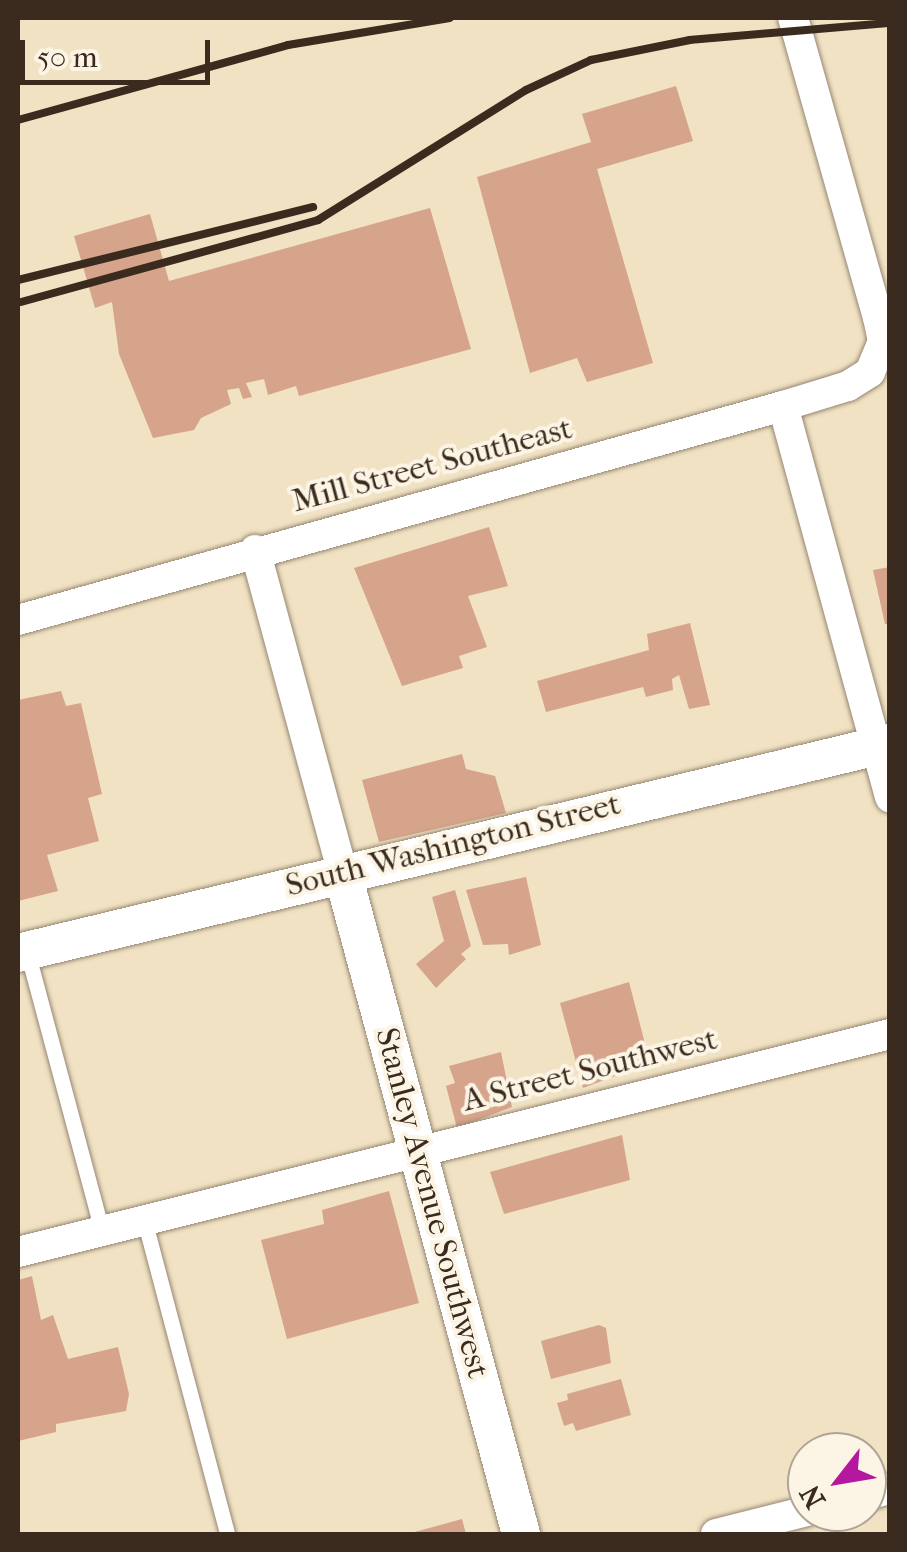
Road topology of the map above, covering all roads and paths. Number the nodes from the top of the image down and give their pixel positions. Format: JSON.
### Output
{"nodes":[{"id":1,"x":793,"y":18,"type":"edge"},
{"id":2,"x":783,"y":406,"type":"junction"},
{"id":3,"x":255,"y":550,"type":"junction"},
{"id":4,"x":18,"y":620,"type":"edge"},
{"id":5,"x":882,"y":744,"type":"edge"},
{"id":6,"x":890,"y":798,"type":"edge"},
{"id":7,"x":342,"y":871,"type":"junction"},
{"id":8,"x":22,"y":952,"type":"edge"},
{"id":9,"x":890,"y":1034,"type":"edge"},
{"id":10,"x":417,"y":1148,"type":"junction"},
{"id":11,"x":144,"y":1219,"type":"junction"},
{"id":12,"x":102,"y":1230,"type":"junction"},
{"id":13,"x":18,"y":1252,"type":"edge"},
{"id":14,"x":787,"y":1515,"type":"edge"},
{"id":15,"x":227,"y":1534,"type":"edge"},
{"id":16,"x":522,"y":1534,"type":"edge"},
{"id":17,"x":716,"y":1534,"type":"edge"}],
"edges":[{"from":1,"to":2,"type":"street","name":"Mill Street Southeast"},
{"from":2,"to":3,"type":"street","name":"Mill Street Southeast"},
{"from":2,"to":5,"type":"street"},
{"from":3,"to":4,"type":"street","name":"Mill Street Southeast"},
{"from":3,"to":7,"type":"street"},
{"from":5,"to":6,"type":"street"},
{"from":5,"to":7,"type":"street","name":"South Washington Street"},
{"from":7,"to":8,"type":"street","name":"South Washington Street"},
{"from":7,"to":10,"type":"street","name":"Stanley Avenue Southwest"},
{"from":8,"to":12,"type":"lane"},
{"from":9,"to":10,"type":"street","name":"A Street Southwest"},
{"from":10,"to":11,"type":"street","name":"A Street Southwest"},
{"from":10,"to":16,"type":"street","name":"Stanley Avenue Southwest"},
{"from":11,"to":12,"type":"street","name":"A Street Southwest"},
{"from":11,"to":15,"type":"lane"},
{"from":12,"to":13,"type":"street","name":"A Street Southwest"},
{"from":14,"to":17,"type":"street"}]}
